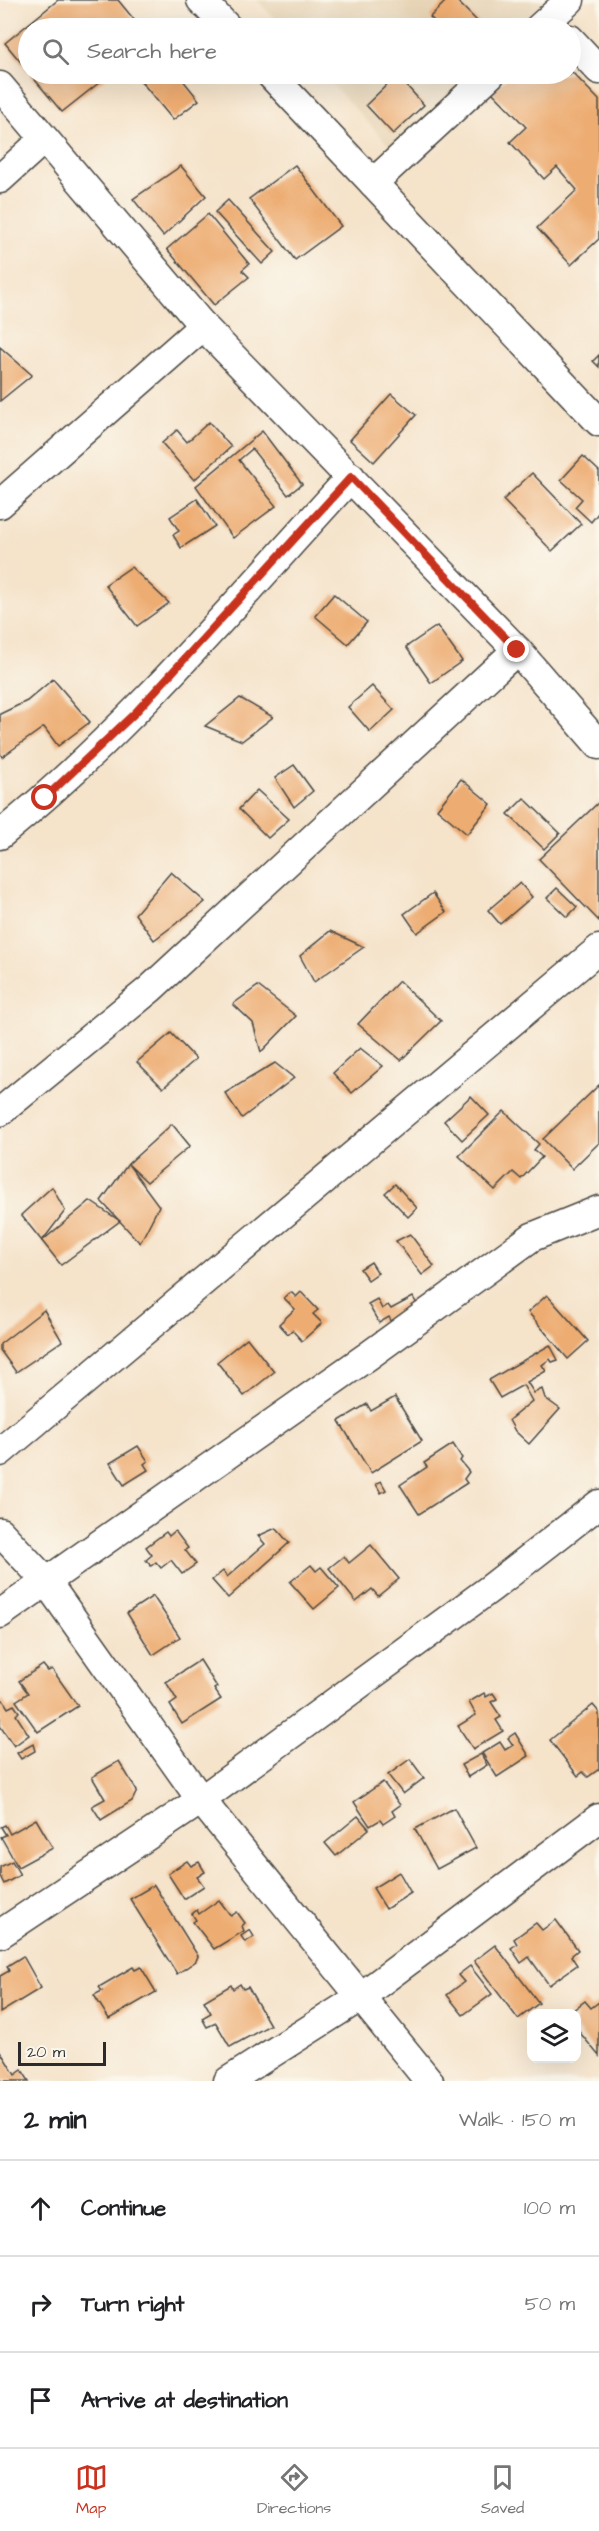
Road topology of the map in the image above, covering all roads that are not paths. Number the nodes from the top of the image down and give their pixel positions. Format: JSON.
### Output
{"nodes":[{"id":1,"x":201,"y":0,"type":"edge"},
{"id":2,"x":218,"y":18,"type":"edge"},
{"id":3,"x":581,"y":51,"type":"edge"},
{"id":4,"x":599,"y":70,"type":"edge"},
{"id":5,"x":279,"y":84,"type":"edge"},
{"id":6,"x":480,"y":84,"type":"edge"},
{"id":7,"x":0,"y":86,"type":"edge"},
{"id":8,"x":44,"y":139,"type":"junction"},
{"id":9,"x":0,"y":178,"type":"edge"},
{"id":10,"x":373,"y":183,"type":"junction"},
{"id":11,"x":203,"y":326,"type":"junction"},
{"id":12,"x":599,"y":422,"type":"edge"},
{"id":13,"x":351,"y":477,"type":"junction"},
{"id":14,"x":0,"y":504,"type":"edge"},
{"id":15,"x":517,"y":650,"type":"junction"},
{"id":16,"x":599,"y":745,"type":"edge"},
{"id":17,"x":0,"y":835,"type":"edge"},
{"id":18,"x":599,"y":949,"type":"edge"},
{"id":19,"x":0,"y":1112,"type":"edge"},
{"id":20,"x":599,"y":1210,"type":"edge"},
{"id":21,"x":0,"y":1452,"type":"edge"},
{"id":22,"x":599,"y":1504,"type":"edge"},
{"id":23,"x":0,"y":1532,"type":"edge"},
{"id":24,"x":46,"y":1581,"type":"junction"},
{"id":25,"x":0,"y":1614,"type":"edge"},
{"id":26,"x":201,"y":1800,"type":"junction"},
{"id":27,"x":599,"y":1818,"type":"edge"},
{"id":28,"x":0,"y":1934,"type":"edge"},
{"id":29,"x":359,"y":1998,"type":"junction"},
{"id":30,"x":228,"y":2081,"type":"edge"},
{"id":31,"x":429,"y":2081,"type":"edge"}],
"edges":[{"from":1,"to":2,"type":"street"},
{"from":3,"to":4,"type":"street"},
{"from":5,"to":10,"type":"street"},
{"from":6,"to":10,"type":"street"},
{"from":7,"to":8,"type":"street"},
{"from":8,"to":9,"type":"street"},
{"from":8,"to":11,"type":"street"},
{"from":10,"to":12,"type":"street"},
{"from":11,"to":13,"type":"street"},
{"from":11,"to":14,"type":"street"},
{"from":13,"to":15,"type":"street"},
{"from":13,"to":17,"type":"street"},
{"from":15,"to":16,"type":"street"},
{"from":15,"to":19,"type":"street"},
{"from":18,"to":21,"type":"street"},
{"from":20,"to":24,"type":"street"},
{"from":22,"to":26,"type":"street"},
{"from":23,"to":24,"type":"street"},
{"from":24,"to":25,"type":"street"},
{"from":24,"to":26,"type":"street"},
{"from":26,"to":28,"type":"street"},
{"from":26,"to":29,"type":"street"},
{"from":27,"to":29,"type":"street"},
{"from":29,"to":30,"type":"street"},
{"from":29,"to":31,"type":"street"}]}
